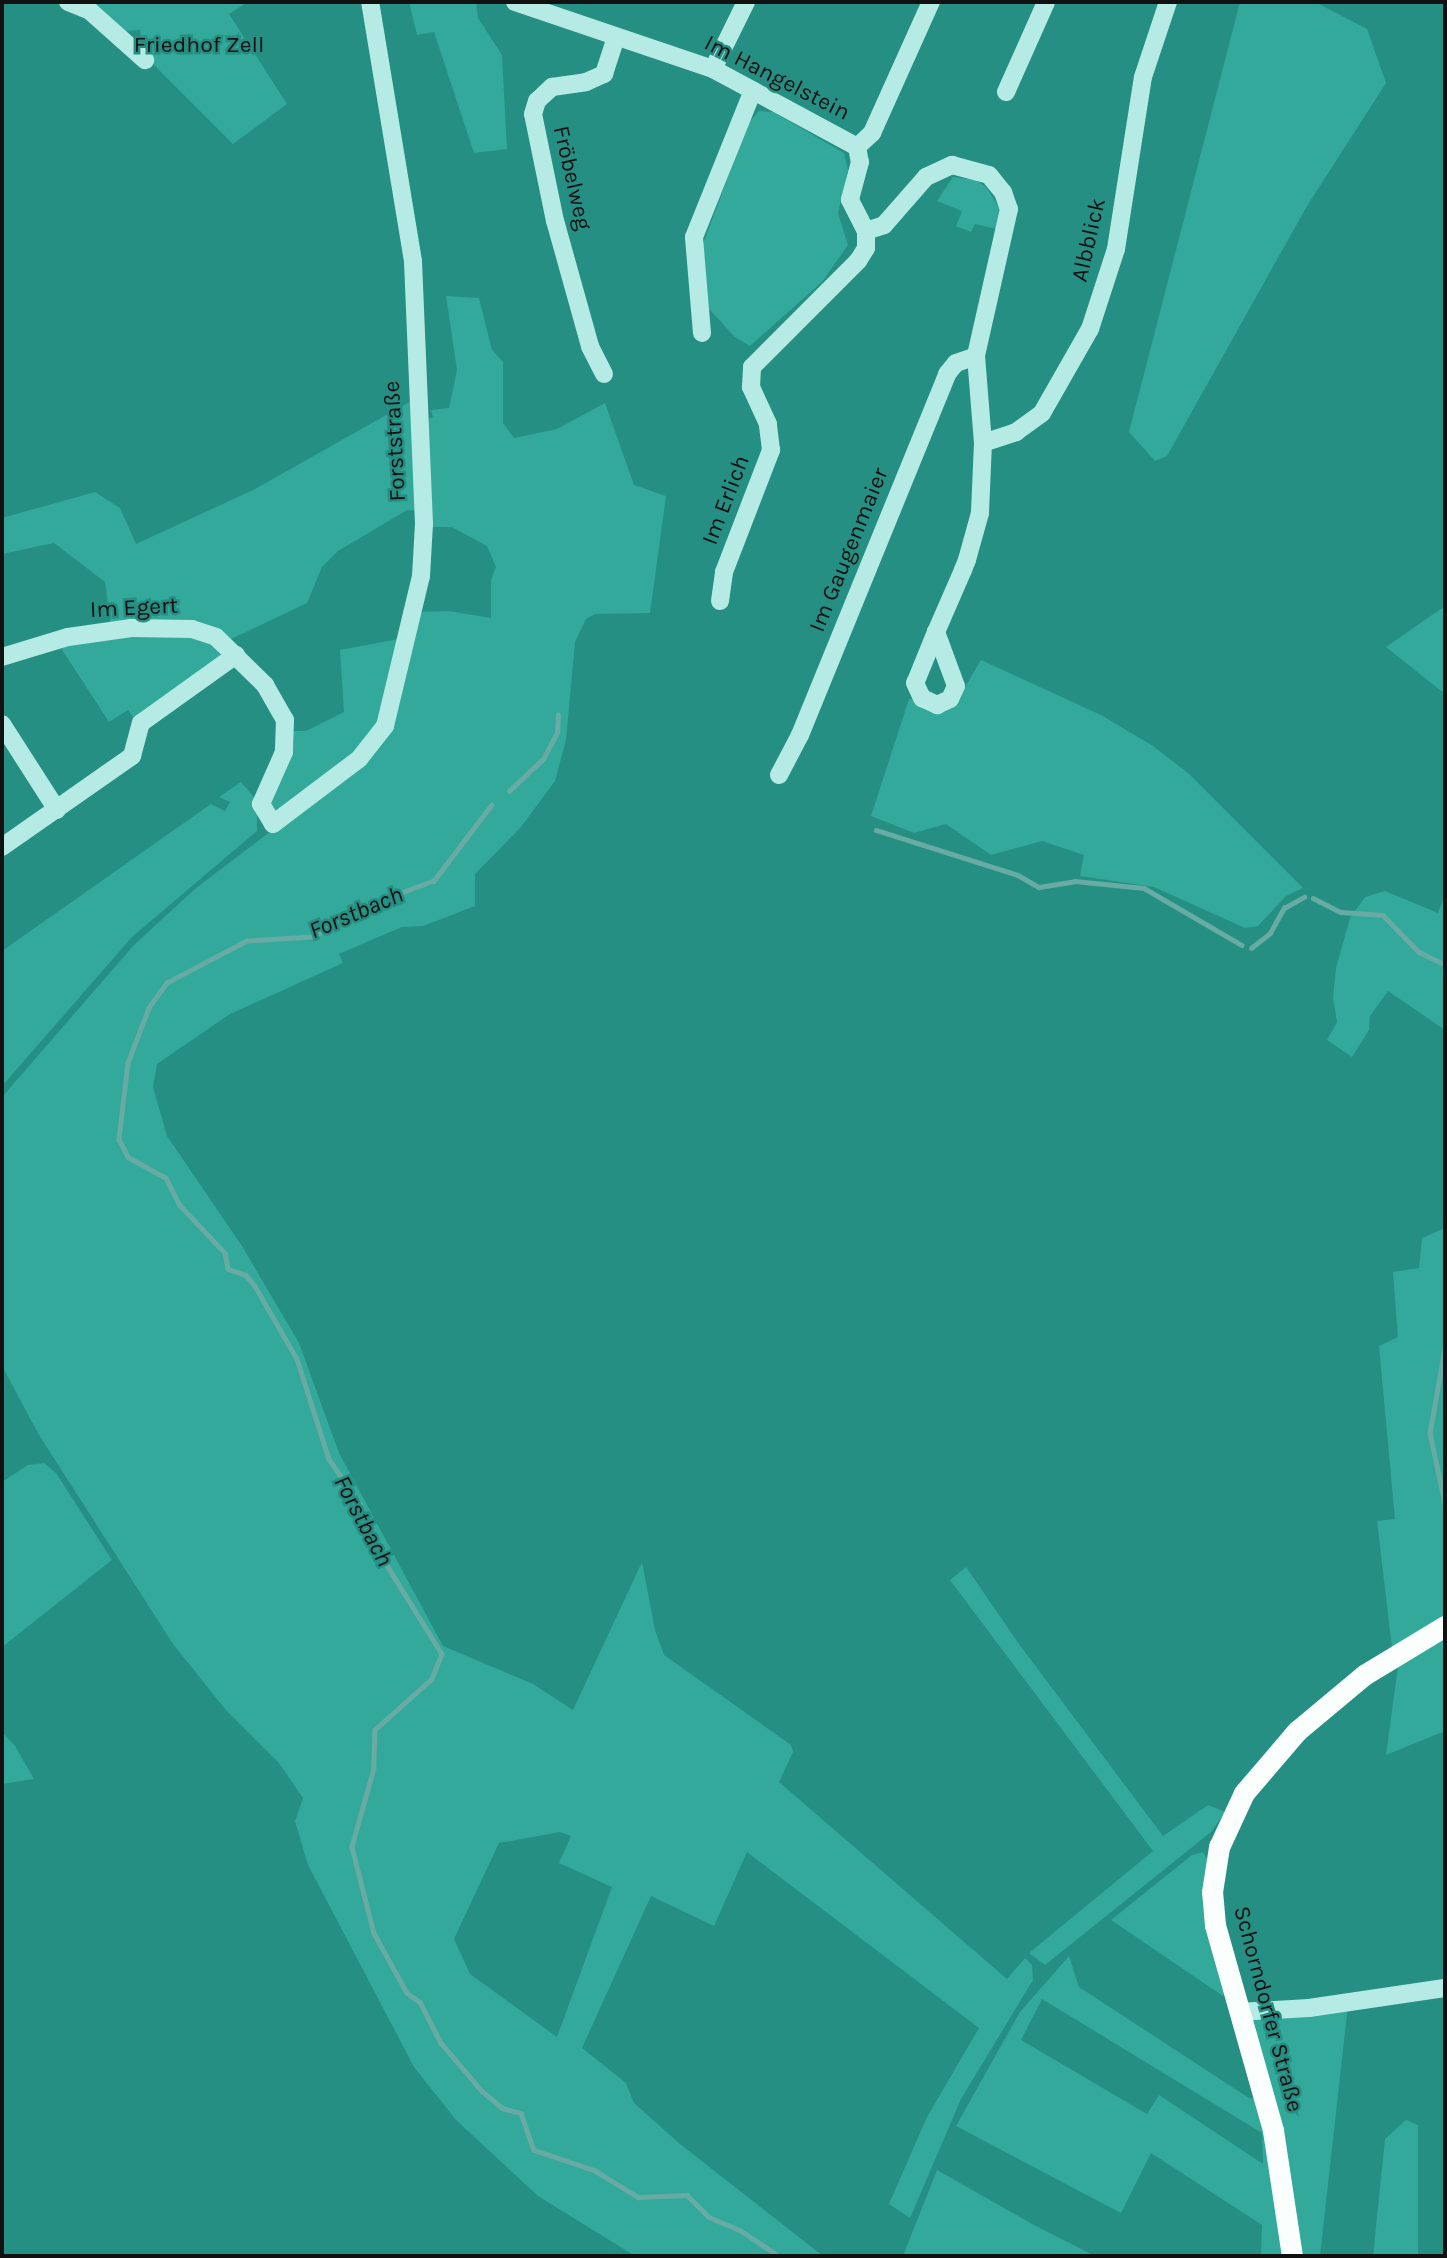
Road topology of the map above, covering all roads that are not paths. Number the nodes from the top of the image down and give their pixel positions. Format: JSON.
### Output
{"nodes":[{"id":1,"x":68,"y":2,"type":"edge"},
{"id":2,"x":370,"y":2,"type":"edge"},
{"id":3,"x":515,"y":2,"type":"edge"},
{"id":4,"x":746,"y":2,"type":"edge"},
{"id":5,"x":931,"y":2,"type":"edge"},
{"id":6,"x":1046,"y":2,"type":"edge"},
{"id":7,"x":1168,"y":2,"type":"edge"},
{"id":8,"x":616,"y":38,"type":"junction"},
{"id":9,"x":145,"y":60,"type":"dead end"},
{"id":10,"x":713,"y":69,"type":"junction"},
{"id":11,"x":753,"y":90,"type":"junction"},
{"id":12,"x":1006,"y":92,"type":"dead end"},
{"id":13,"x":857,"y":148,"type":"junction"},
{"id":14,"x":866,"y":231,"type":"junction"},
{"id":15,"x":702,"y":332,"type":"dead end"},
{"id":16,"x":976,"y":356,"type":"junction"},
{"id":17,"x":604,"y":374,"type":"dead end"},
{"id":18,"x":982,"y":443,"type":"junction"},
{"id":19,"x":720,"y":601,"type":"dead end"},
{"id":20,"x":936,"y":632,"type":"dead end"},
{"id":21,"x":236,"y":655,"type":"junction"},
{"id":22,"x":2,"y":657,"type":"edge"},
{"id":23,"x":2,"y":724,"type":"edge"},
{"id":24,"x":779,"y":775,"type":"dead end"},
{"id":25,"x":57,"y":810,"type":"junction"},
{"id":26,"x":273,"y":824,"type":"joint"},
{"id":27,"x":2,"y":847,"type":"edge"},
{"id":28,"x":1445,"y":1626,"type":"edge"},
{"id":29,"x":1445,"y":1989,"type":"edge"},
{"id":30,"x":1239,"y":2012,"type":"junction"},
{"id":31,"x":1292,"y":2256,"type":"edge"}],
"edges":[{"from":1,"to":9,"type":"street"},
{"from":2,"to":26,"type":"street","name":"Forststraße"},
{"from":3,"to":8,"type":"street","name":"Im Hangelstein"},
{"from":4,"to":10,"type":"street"},
{"from":5,"to":13,"type":"street"},
{"from":6,"to":12,"type":"street"},
{"from":7,"to":18,"type":"street","name":"Albblick"},
{"from":8,"to":10,"type":"street","name":"Im Hangelstein"},
{"from":8,"to":17,"type":"street","name":"Fröbelweg"},
{"from":10,"to":11,"type":"street","name":"Im Hangelstein"},
{"from":11,"to":13,"type":"street","name":"Im Hangelstein"},
{"from":11,"to":15,"type":"street"},
{"from":13,"to":14,"type":"street"},
{"from":14,"to":16,"type":"street"},
{"from":14,"to":19,"type":"street","name":"Im Erlich"},
{"from":16,"to":18,"type":"street"},
{"from":16,"to":24,"type":"street","name":"Im Gaugenmaier"},
{"from":18,"to":20,"type":"street"},
{"from":21,"to":22,"type":"street","name":"Im Egert"},
{"from":21,"to":25,"type":"street"},
{"from":21,"to":26,"type":"street","name":"Im Egert"},
{"from":23,"to":25,"type":"street"},
{"from":25,"to":27,"type":"street"},
{"from":28,"to":30,"type":"main road","name":"Schorndorfer Straße"},
{"from":29,"to":30,"type":"street"},
{"from":30,"to":31,"type":"main road","name":"Schorndorfer Straße"}]}
